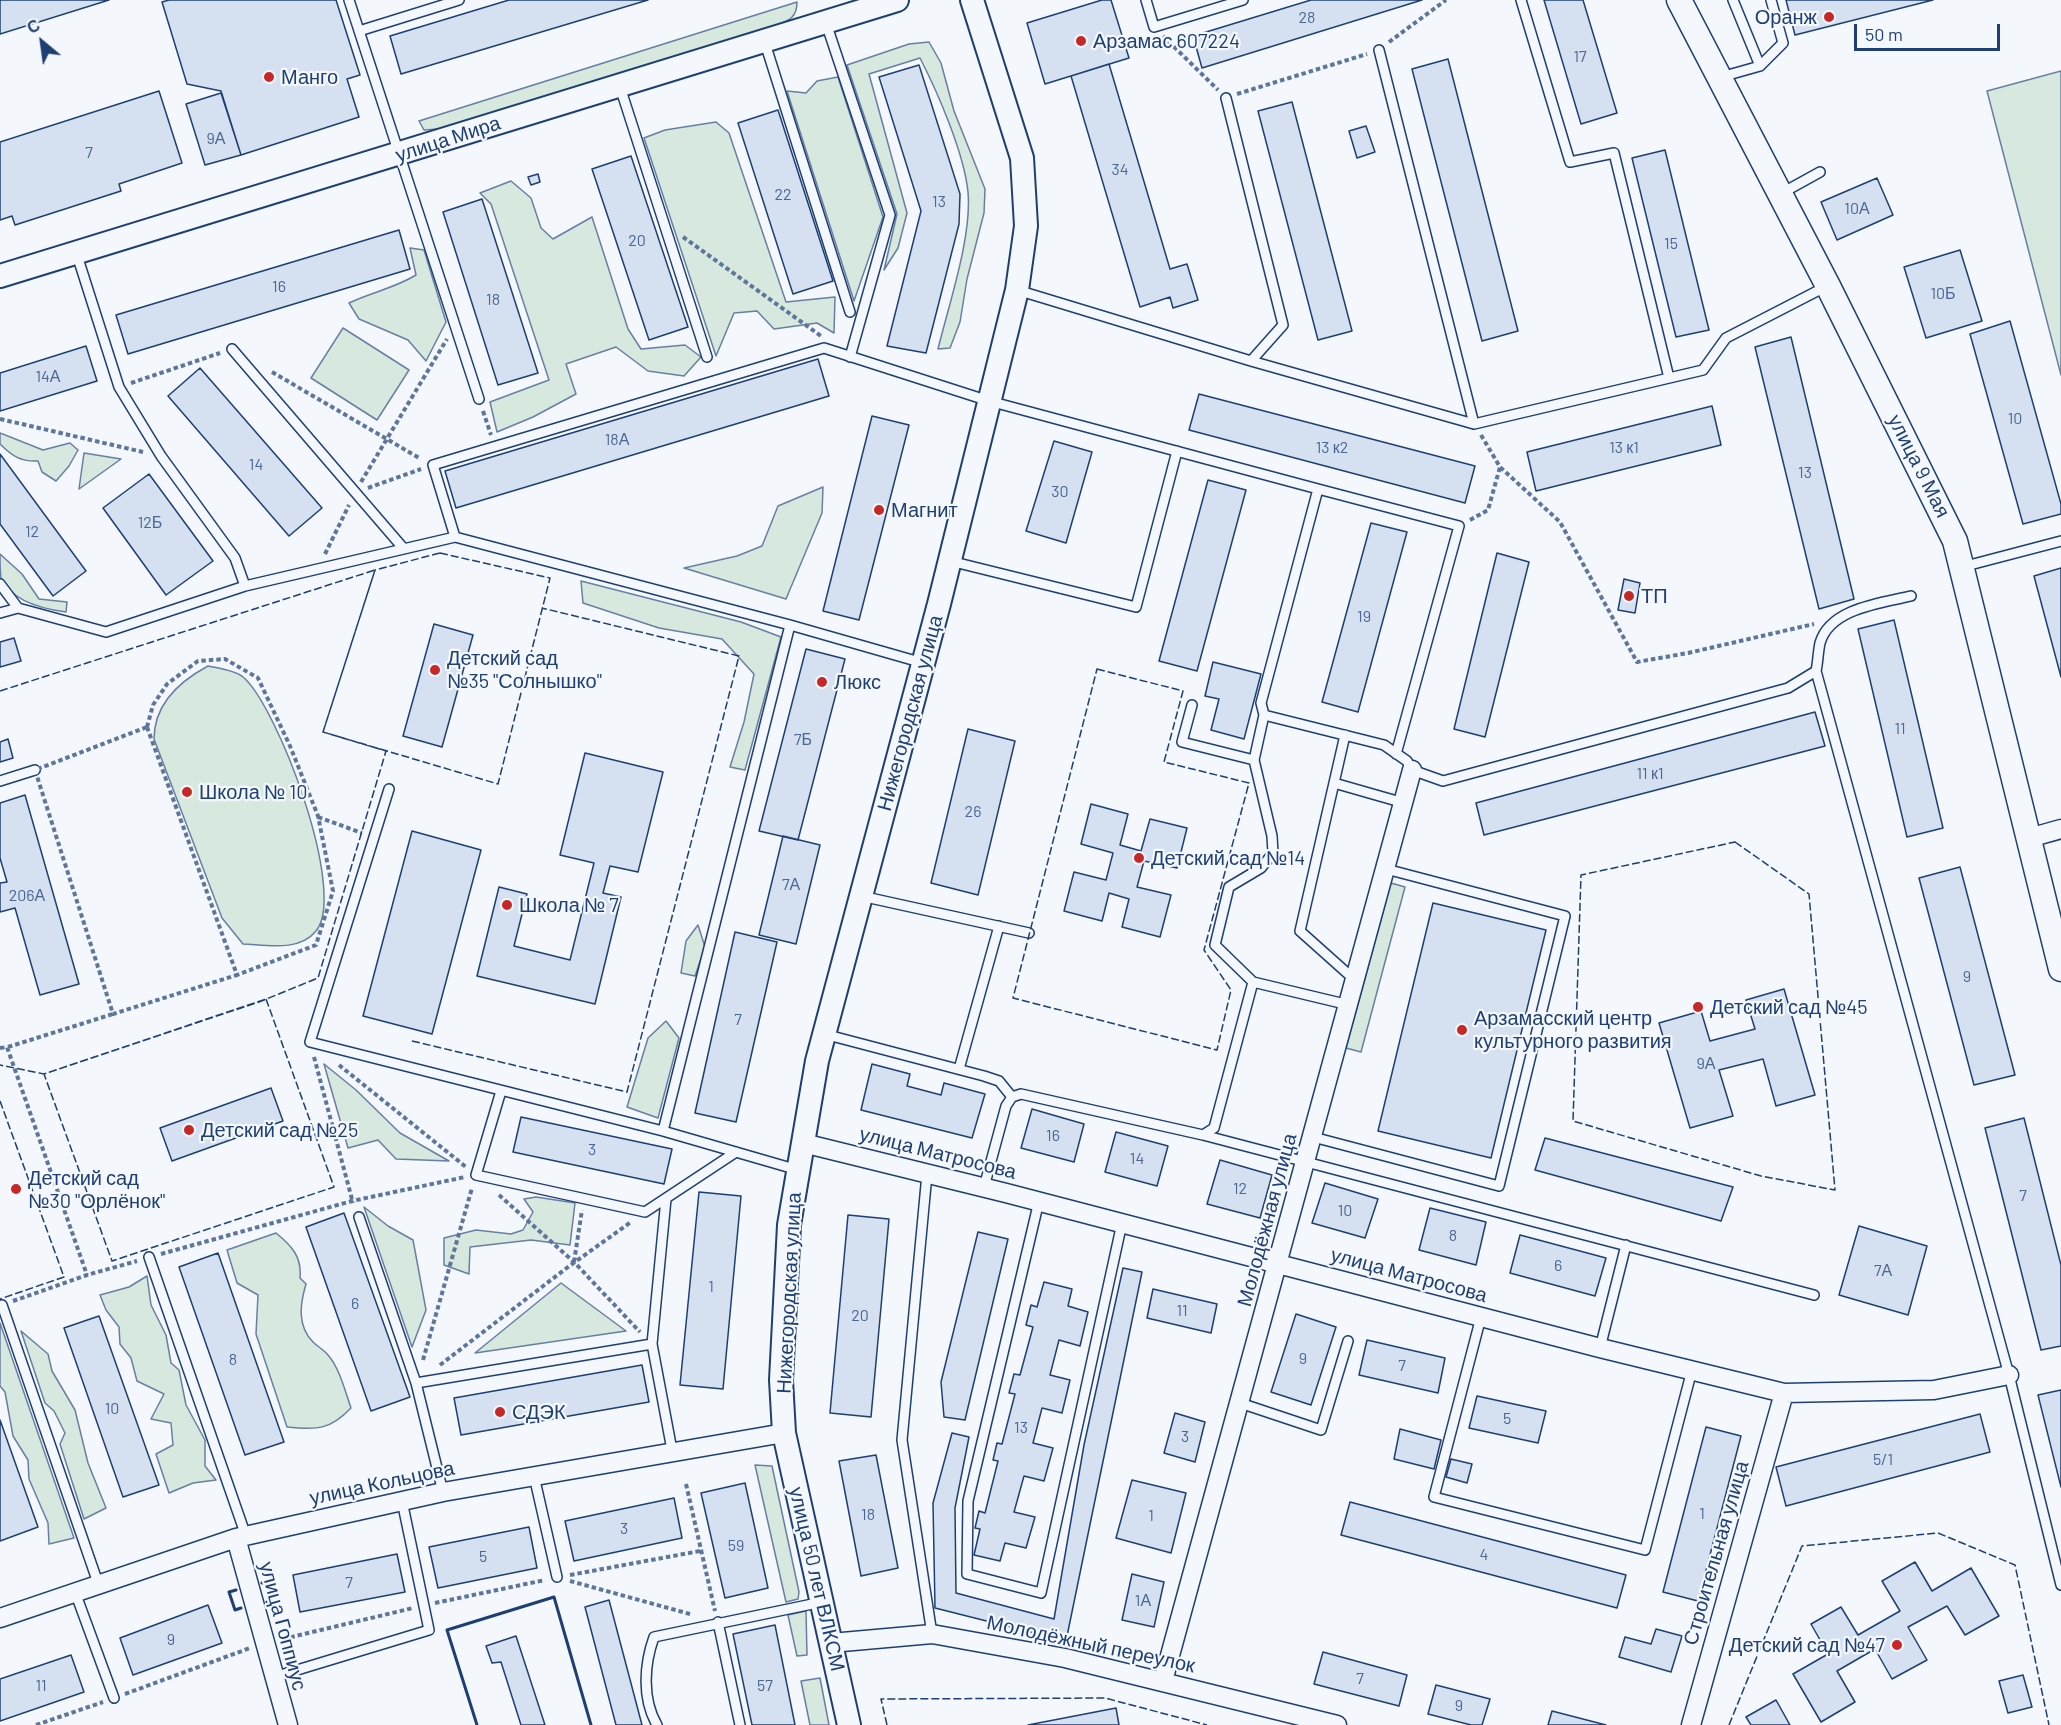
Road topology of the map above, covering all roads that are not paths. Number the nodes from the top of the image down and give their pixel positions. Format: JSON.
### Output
{"nodes":[{"id":1,"x":349,"y":0,"type":"edge"},
{"id":2,"x":459,"y":0,"type":"edge"},
{"id":3,"x":897,"y":0,"type":"edge"},
{"id":4,"x":972,"y":0,"type":"edge"},
{"id":5,"x":1146,"y":0,"type":"edge"},
{"id":6,"x":1243,"y":0,"type":"edge"},
{"id":7,"x":1521,"y":0,"type":"edge"},
{"id":8,"x":1679,"y":0,"type":"edge"},
{"id":9,"x":1732,"y":0,"type":"edge"},
{"id":10,"x":1772,"y":0,"type":"edge"},
{"id":11,"x":825,"y":21,"type":"junction"},
{"id":12,"x":359,"y":31,"type":"junction"},
{"id":13,"x":764,"y":40,"type":"junction"},
{"id":14,"x":1378,"y":50,"type":"road end"},
{"id":15,"x":1760,"y":66,"type":"junction"},
{"id":16,"x":1719,"y":78,"type":"junction"},
{"id":17,"x":620,"y":85,"type":"junction"},
{"id":18,"x":1226,"y":98,"type":"road end"},
{"id":19,"x":401,"y":154,"type":"junction"},
{"id":20,"x":1820,"y":172,"type":"dead end"},
{"id":21,"x":1780,"y":195,"type":"junction"},
{"id":22,"x":76,"y":252,"type":"junction"},
{"id":23,"x":0,"y":276,"type":"edge"},
{"id":24,"x":1828,"y":286,"type":"junction"},
{"id":25,"x":1017,"y":290,"type":"junction"},
{"id":26,"x":850,"y":312,"type":"dead end"},
{"id":27,"x":231,"y":349,"type":"dead end"},
{"id":28,"x":707,"y":357,"type":"dead end"},
{"id":29,"x":850,"y":357,"type":"junction"},
{"id":30,"x":1251,"y":361,"type":"junction"},
{"id":31,"x":1669,"y":378,"type":"junction"},
{"id":32,"x":479,"y":399,"type":"road end"},
{"id":33,"x":989,"y":401,"type":"junction"},
{"id":34,"x":1474,"y":424,"type":"junction"},
{"id":35,"x":1177,"y":451,"type":"junction"},
{"id":36,"x":1318,"y":489,"type":"junction"},
{"id":37,"x":455,"y":537,"type":"junction"},
{"id":38,"x":2061,"y":541,"type":"edge"},
{"id":39,"x":404,"y":549,"type":"junction"},
{"id":40,"x":950,"y":561,"type":"junction"},
{"id":41,"x":1962,"y":567,"type":"junction"},
{"id":42,"x":0,"y":584,"type":"edge"},
{"id":43,"x":245,"y":585,"type":"junction"},
{"id":44,"x":1911,"y":596,"type":"dead end"},
{"id":45,"x":18,"y":608,"type":"junction"},
{"id":46,"x":0,"y":613,"type":"edge"},
{"id":47,"x":790,"y":625,"type":"junction"},
{"id":48,"x":923,"y":663,"type":"junction"},
{"id":49,"x":1816,"y":670,"type":"junction"},
{"id":50,"x":1192,"y":705,"type":"dead end"},
{"id":51,"x":1264,"y":715,"type":"junction"},
{"id":52,"x":1345,"y":735,"type":"junction"},
{"id":53,"x":1396,"y":754,"type":"junction"},
{"id":54,"x":1254,"y":760,"type":"junction"},
{"id":55,"x":35,"y":770,"type":"road end"},
{"id":56,"x":1412,"y":770,"type":"junction"},
{"id":57,"x":0,"y":782,"type":"edge"},
{"id":58,"x":1334,"y":783,"type":"junction"},
{"id":59,"x":389,"y":789,"type":"dead end"},
{"id":60,"x":1404,"y":803,"type":"junction"},
{"id":61,"x":2061,"y":830,"type":"edge"},
{"id":62,"x":2028,"y":838,"type":"junction"},
{"id":63,"x":1386,"y":869,"type":"junction"},
{"id":64,"x":861,"y":896,"type":"junction"},
{"id":65,"x":999,"y":926,"type":"junction"},
{"id":66,"x":1029,"y":933,"type":"dead end"},
{"id":67,"x":2061,"y":969,"type":"edge"},
{"id":68,"x":1356,"y":981,"type":"junction"},
{"id":69,"x":1253,"y":982,"type":"junction"},
{"id":70,"x":1349,"y":1005,"type":"junction"},
{"id":71,"x":824,"y":1034,"type":"junction"},
{"id":72,"x":958,"y":1069,"type":"junction"},
{"id":73,"x":501,"y":1091,"type":"junction"},
{"id":74,"x":1012,"y":1097,"type":"junction"},
{"id":75,"x":663,"y":1131,"type":"junction"},
{"id":76,"x":1203,"y":1135,"type":"junction"},
{"id":77,"x":1313,"y":1137,"type":"junction"},
{"id":78,"x":803,"y":1143,"type":"junction"},
{"id":79,"x":736,"y":1152,"type":"junction"},
{"id":80,"x":1306,"y":1161,"type":"junction"},
{"id":81,"x":798,"y":1170,"type":"junction"},
{"id":82,"x":927,"y":1174,"type":"junction"},
{"id":83,"x":984,"y":1187,"type":"junction"},
{"id":84,"x":666,"y":1199,"type":"junction"},
{"id":85,"x":1039,"y":1201,"type":"junction"},
{"id":86,"x":358,"y":1217,"type":"road end"},
{"id":87,"x":1122,"y":1223,"type":"junction"},
{"id":88,"x":1626,"y":1245,"type":"junction"},
{"id":89,"x":149,"y":1257,"type":"road end"},
{"id":90,"x":1278,"y":1264,"type":"junction"},
{"id":91,"x":1814,"y":1295,"type":"dead end"},
{"id":92,"x":2,"y":1305,"type":"road end"},
{"id":93,"x":1481,"y":1317,"type":"junction"},
{"id":94,"x":1348,"y":1341,"type":"dead end"},
{"id":95,"x":652,"y":1344,"type":"junction"},
{"id":96,"x":1600,"y":1348,"type":"junction"},
{"id":97,"x":1692,"y":1370,"type":"junction"},
{"id":98,"x":2009,"y":1375,"type":"junction"},
{"id":99,"x":416,"y":1383,"type":"junction"},
{"id":100,"x":1784,"y":1393,"type":"junction"},
{"id":101,"x":1240,"y":1403,"type":"junction"},
{"id":102,"x":784,"y":1433,"type":"junction"},
{"id":103,"x":672,"y":1450,"type":"junction"},
{"id":104,"x":534,"y":1476,"type":"junction"},
{"id":105,"x":443,"y":1492,"type":"junction"},
{"id":106,"x":402,"y":1501,"type":"junction"},
{"id":107,"x":241,"y":1537,"type":"junction"},
{"id":108,"x":557,"y":1577,"type":"road end"},
{"id":109,"x":98,"y":1583,"type":"junction"},
{"id":110,"x":2061,"y":1585,"type":"edge"},
{"id":111,"x":75,"y":1592,"type":"junction"},
{"id":112,"x":822,"y":1602,"type":"junction"},
{"id":113,"x":0,"y":1618,"type":"edge"},
{"id":114,"x":718,"y":1622,"type":"junction"},
{"id":115,"x":932,"y":1634,"type":"junction"},
{"id":116,"x":831,"y":1643,"type":"junction"},
{"id":117,"x":274,"y":1677,"type":"junction"},
{"id":118,"x":1163,"y":1681,"type":"junction"},
{"id":119,"x":114,"y":1698,"type":"road end"},
{"id":120,"x":288,"y":1725,"type":"edge"},
{"id":121,"x":657,"y":1725,"type":"edge"},
{"id":122,"x":740,"y":1725,"type":"edge"},
{"id":123,"x":849,"y":1725,"type":"edge"},
{"id":124,"x":1337,"y":1725,"type":"edge"},
{"id":125,"x":1691,"y":1725,"type":"edge"}],
"edges":[{"from":1,"to":12,"type":"lane"},
{"from":2,"to":12,"type":"lane"},
{"from":3,"to":11,"type":"street","name":"улица Мира"},
{"from":4,"to":25,"type":"street","name":"Нижегородская улица"},
{"from":5,"to":6,"type":"lane"},
{"from":7,"to":31,"type":"lane"},
{"from":8,"to":16,"type":"main road","name":"улица 9 Мая"},
{"from":9,"to":15,"type":"lane"},
{"from":10,"to":15,"type":"lane"},
{"from":11,"to":13,"type":"street","name":"улица Мира"},
{"from":11,"to":29,"type":"lane"},
{"from":12,"to":19,"type":"lane"},
{"from":13,"to":17,"type":"street","name":"улица Мира"},
{"from":13,"to":26,"type":"lane"},
{"from":14,"to":34,"type":"lane"},
{"from":15,"to":16,"type":"lane"},
{"from":16,"to":21,"type":"main road","name":"улица 9 Мая"},
{"from":17,"to":19,"type":"street","name":"улица Мира"},
{"from":17,"to":28,"type":"lane"},
{"from":18,"to":30,"type":"lane"},
{"from":19,"to":22,"type":"street","name":"улица Мира"},
{"from":19,"to":32,"type":"lane"},
{"from":20,"to":21,"type":"lane"},
{"from":21,"to":24,"type":"main road","name":"улица 9 Мая"},
{"from":22,"to":23,"type":"street","name":"улица Мира"},
{"from":22,"to":43,"type":"lane"},
{"from":24,"to":31,"type":"lane"},
{"from":24,"to":41,"type":"main road","name":"улица 9 Мая"},
{"from":25,"to":30,"type":"lane"},
{"from":25,"to":33,"type":"street","name":"Нижегородская улица"},
{"from":27,"to":39,"type":"lane"},
{"from":29,"to":33,"type":"lane"},
{"from":29,"to":37,"type":"lane"},
{"from":30,"to":34,"type":"lane"},
{"from":31,"to":34,"type":"lane"},
{"from":33,"to":35,"type":"lane"},
{"from":33,"to":40,"type":"street","name":"Нижегородская улица"},
{"from":35,"to":36,"type":"lane"},
{"from":35,"to":40,"type":"lane"},
{"from":36,"to":51,"type":"lane"},
{"from":36,"to":53,"type":"lane"},
{"from":37,"to":39,"type":"lane"},
{"from":37,"to":47,"type":"lane"},
{"from":38,"to":41,"type":"lane"},
{"from":39,"to":43,"type":"lane"},
{"from":40,"to":48,"type":"street","name":"Нижегородская улица"},
{"from":41,"to":62,"type":"main road","name":"улица 9 Мая"},
{"from":42,"to":45,"type":"lane"},
{"from":43,"to":45,"type":"lane"},
{"from":44,"to":49,"type":"lane"},
{"from":45,"to":46,"type":"lane"},
{"from":47,"to":48,"type":"lane"},
{"from":47,"to":75,"type":"lane"},
{"from":48,"to":64,"type":"street","name":"Нижегородская улица"},
{"from":49,"to":56,"type":"lane"},
{"from":49,"to":98,"type":"lane"},
{"from":50,"to":54,"type":"lane"},
{"from":51,"to":52,"type":"lane"},
{"from":51,"to":54,"type":"lane"},
{"from":52,"to":53,"type":"lane"},
{"from":52,"to":58,"type":"lane"},
{"from":53,"to":56,"type":"lane"},
{"from":54,"to":69,"type":"lane"},
{"from":55,"to":57,"type":"lane"},
{"from":56,"to":60,"type":"street","name":"Молодёжная улица"},
{"from":58,"to":60,"type":"lane"},
{"from":58,"to":68,"type":"lane"},
{"from":59,"to":73,"type":"lane"},
{"from":60,"to":63,"type":"street","name":"Молодёжная улица"},
{"from":61,"to":62,"type":"street"},
{"from":62,"to":67,"type":"main road","name":"улица 9 Мая"},
{"from":63,"to":68,"type":"street","name":"Молодёжная улица"},
{"from":63,"to":77,"type":"lane"},
{"from":64,"to":65,"type":"lane"},
{"from":64,"to":71,"type":"street","name":"Нижегородская улица"},
{"from":65,"to":66,"type":"lane"},
{"from":65,"to":72,"type":"lane"},
{"from":68,"to":70,"type":"street","name":"Молодёжная улица"},
{"from":69,"to":70,"type":"lane"},
{"from":69,"to":76,"type":"lane"},
{"from":70,"to":77,"type":"street","name":"Молодёжная улица"},
{"from":71,"to":72,"type":"lane"},
{"from":71,"to":78,"type":"street","name":"Нижегородская улица"},
{"from":72,"to":74,"type":"lane"},
{"from":73,"to":75,"type":"lane"},
{"from":73,"to":84,"type":"lane"},
{"from":74,"to":76,"type":"lane"},
{"from":74,"to":83,"type":"lane"},
{"from":75,"to":79,"type":"lane"},
{"from":76,"to":80,"type":"lane"},
{"from":77,"to":80,"type":"street","name":"Молодёжная улица"},
{"from":78,"to":81,"type":"street","name":"Нижегородская улица"},
{"from":78,"to":82,"type":"street","name":"улица Матросова"},
{"from":79,"to":81,"type":"lane"},
{"from":79,"to":84,"type":"lane"},
{"from":80,"to":88,"type":"lane"},
{"from":80,"to":90,"type":"street","name":"Молодёжная улица"},
{"from":81,"to":102,"type":"street","name":"Нижегородская улица"},
{"from":82,"to":83,"type":"street","name":"улица Матросова"},
{"from":82,"to":115,"type":"lane"},
{"from":83,"to":85,"type":"street","name":"улица Матросова"},
{"from":84,"to":95,"type":"lane"},
{"from":85,"to":87,"type":"street","name":"улица Матросова"},
{"from":85,"to":87,"type":"lane"},
{"from":86,"to":99,"type":"lane"},
{"from":87,"to":90,"type":"street","name":"улица Матросова"},
{"from":88,"to":91,"type":"lane"},
{"from":88,"to":96,"type":"lane"},
{"from":89,"to":107,"type":"lane"},
{"from":90,"to":93,"type":"street","name":"улица Матросова"},
{"from":90,"to":101,"type":"street","name":"Молодёжная улица"},
{"from":92,"to":109,"type":"lane"},
{"from":93,"to":96,"type":"street","name":"улица Матросова"},
{"from":93,"to":97,"type":"lane"},
{"from":94,"to":101,"type":"lane"},
{"from":95,"to":99,"type":"lane"},
{"from":95,"to":103,"type":"lane"},
{"from":96,"to":97,"type":"street","name":"улица Матросова"},
{"from":97,"to":100,"type":"street","name":"улица Матросова"},
{"from":98,"to":100,"type":"street","name":"улица Матросова"},
{"from":98,"to":110,"type":"lane"},
{"from":99,"to":105,"type":"lane"},
{"from":100,"to":125,"type":"street","name":"Строительная улица"},
{"from":101,"to":118,"type":"street","name":"Молодёжная улица"},
{"from":102,"to":103,"type":"street","name":"улица Кольцова"},
{"from":102,"to":112,"type":"street","name":"улица 50 лет ВЛКСМ"},
{"from":103,"to":104,"type":"street","name":"улица Кольцова"},
{"from":104,"to":105,"type":"street","name":"улица Кольцова"},
{"from":104,"to":108,"type":"lane"},
{"from":105,"to":106,"type":"street","name":"улица Кольцова"},
{"from":106,"to":107,"type":"street","name":"улица Кольцова"},
{"from":106,"to":117,"type":"lane"},
{"from":107,"to":109,"type":"street","name":"улица Кольцова"},
{"from":107,"to":117,"type":"street","name":"улица Гоппиус"},
{"from":109,"to":111,"type":"street","name":"улица Кольцова"},
{"from":111,"to":113,"type":"street","name":"улица Кольцова"},
{"from":111,"to":119,"type":"lane"},
{"from":112,"to":114,"type":"lane"},
{"from":112,"to":116,"type":"street","name":"улица 50 лет ВЛКСМ"},
{"from":114,"to":121,"type":"lane"},
{"from":114,"to":122,"type":"lane"},
{"from":115,"to":116,"type":"street","name":"Молодёжный переулок"},
{"from":115,"to":118,"type":"street","name":"Молодёжный переулок"},
{"from":116,"to":123,"type":"street","name":"улица 50 лет ВЛКСМ"},
{"from":117,"to":120,"type":"street","name":"улица Гоппиус"},
{"from":118,"to":124,"type":"street","name":"Молодёжный переулок"}]}
